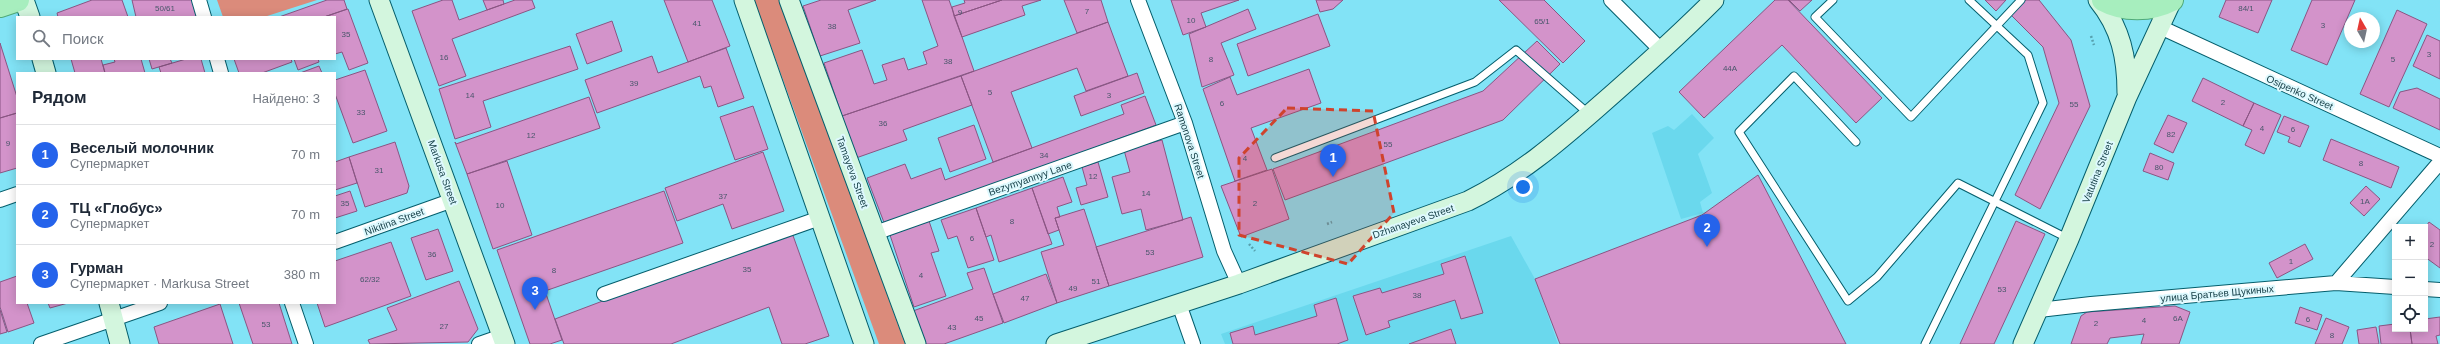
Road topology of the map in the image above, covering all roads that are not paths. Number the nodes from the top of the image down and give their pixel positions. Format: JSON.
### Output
{"nodes":[{"id":1,"x":18,"y":0,"type":"edge"},
{"id":2,"x":24,"y":0,"type":"edge"},
{"id":3,"x":199,"y":0,"type":"edge"},
{"id":4,"x":379,"y":0,"type":"edge"},
{"id":5,"x":744,"y":0,"type":"edge"},
{"id":6,"x":789,"y":0,"type":"edge"},
{"id":7,"x":1138,"y":0,"type":"edge"},
{"id":8,"x":1611,"y":0,"type":"edge"},
{"id":9,"x":1714,"y":0,"type":"edge"},
{"id":10,"x":1833,"y":0,"type":"edge"},
{"id":11,"x":1969,"y":0,"type":"edge"},
{"id":12,"x":2021,"y":0,"type":"edge"},
{"id":13,"x":2098,"y":0,"type":"edge"},
{"id":14,"x":2103,"y":0,"type":"edge"},
{"id":15,"x":2172,"y":0,"type":"edge"},
{"id":16,"x":0,"y":6,"type":"edge"},
{"id":17,"x":30,"y":16,"type":"edge"},
{"id":18,"x":204,"y":16,"type":"edge"},
{"id":19,"x":1996,"y":27,"type":"junction"},
{"id":20,"x":2160,"y":27,"type":"junction"},
{"id":21,"x":1662,"y":51,"type":"junction"},
{"id":22,"x":42,"y":60,"type":"edge"},
{"id":23,"x":217,"y":60,"type":"edge"},
{"id":24,"x":46,"y":72,"type":"edge"},
{"id":25,"x":221,"y":72,"type":"edge"},
{"id":26,"x":2127,"y":97,"type":"junction"},
{"id":27,"x":1590,"y":114,"type":"junction"},
{"id":28,"x":1186,"y":123,"type":"junction"},
{"id":29,"x":1856,"y":142,"type":"dead end"},
{"id":30,"x":2440,"y":156,"type":"edge"},
{"id":31,"x":1275,"y":158,"type":"dead end"},
{"id":32,"x":2440,"y":162,"type":"edge"},
{"id":33,"x":16,"y":194,"type":"edge"},
{"id":34,"x":0,"y":200,"type":"edge"},
{"id":35,"x":453,"y":200,"type":"junction"},
{"id":36,"x":1995,"y":201,"type":"junction"},
{"id":37,"x":820,"y":218,"type":"junction"},
{"id":38,"x":875,"y":233,"type":"junction"},
{"id":39,"x":2069,"y":239,"type":"junction"},
{"id":40,"x":336,"y":242,"type":"edge"},
{"id":41,"x":2336,"y":283,"type":"junction"},
{"id":42,"x":1239,"y":284,"type":"junction"},
{"id":43,"x":2392,"y":287,"type":"edge"},
{"id":44,"x":2428,"y":289,"type":"edge"},
{"id":45,"x":2440,"y":290,"type":"edge"},
{"id":46,"x":604,"y":294,"type":"dead end"},
{"id":47,"x":154,"y":304,"type":"edge"},
{"id":48,"x":292,"y":304,"type":"edge"},
{"id":49,"x":1179,"y":304,"type":"junction"},
{"id":50,"x":2039,"y":310,"type":"junction"},
{"id":51,"x":111,"y":311,"type":"edge"},
{"id":52,"x":503,"y":340,"type":"edge"},
{"id":53,"x":41,"y":344,"type":"edge"},
{"id":54,"x":120,"y":344,"type":"edge"},
{"id":55,"x":306,"y":344,"type":"edge"},
{"id":56,"x":479,"y":344,"type":"edge"},
{"id":57,"x":864,"y":344,"type":"edge"},
{"id":58,"x":916,"y":344,"type":"edge"},
{"id":59,"x":1056,"y":344,"type":"edge"},
{"id":60,"x":1193,"y":344,"type":"edge"},
{"id":61,"x":1925,"y":344,"type":"edge"},
{"id":62,"x":2024,"y":344,"type":"edge"}],
"edges":[{"from":1,"to":16,"type":"main road"},
{"from":2,"to":17,"type":"main road"},
{"from":3,"to":18,"type":"street"},
{"from":4,"to":35,"type":"main road","name":"Markusa Street"},
{"from":5,"to":37,"type":"main road"},
{"from":6,"to":38,"type":"main road","name":"Tamayeva Street"},
{"from":7,"to":28,"type":"street","name":"Ramonova Street"},
{"from":8,"to":21,"type":"street"},
{"from":9,"to":21,"type":"main road","name":"Dzhanayeva Street"},
{"from":10,"to":19,"type":"lane"},
{"from":11,"to":19,"type":"lane"},
{"from":12,"to":19,"type":"lane"},
{"from":13,"to":26,"type":"main road"},
{"from":14,"to":15,"type":"main road"},
{"from":15,"to":20,"type":"main road","name":"Vatutina Street"},
{"from":19,"to":36,"type":"lane"},
{"from":20,"to":26,"type":"main road","name":"Vatutina Street"},
{"from":20,"to":30,"type":"street","name":"Osipenko Street"},
{"from":21,"to":27,"type":"main road","name":"Dzhanayeva Street"},
{"from":22,"to":24,"type":"main road"},
{"from":23,"to":25,"type":"street"},
{"from":26,"to":39,"type":"main road","name":"Vatutina Street"},
{"from":27,"to":31,"type":"lane"},
{"from":27,"to":42,"type":"main road","name":"Dzhanayeva Street"},
{"from":28,"to":38,"type":"street","name":"Bezymyannyy Lane"},
{"from":28,"to":42,"type":"street","name":"Ramonova Street"},
{"from":29,"to":36,"type":"lane"},
{"from":32,"to":41,"type":"street"},
{"from":33,"to":34,"type":"street"},
{"from":35,"to":40,"type":"street","name":"Nikitina Street"},
{"from":35,"to":52,"type":"main road","name":"Markusa Street"},
{"from":36,"to":39,"type":"lane"},
{"from":36,"to":61,"type":"lane"},
{"from":37,"to":46,"type":"street"},
{"from":37,"to":57,"type":"main road"},
{"from":38,"to":58,"type":"main road","name":"Tamayeva Street"},
{"from":39,"to":50,"type":"main road","name":"Vatutina Street"},
{"from":41,"to":43,"type":"street","name":"улица Братьев Щукиных"},
{"from":41,"to":50,"type":"street","name":"улица Братьев Щукиных"},
{"from":42,"to":49,"type":"main road","name":"Dzhanayeva Street"},
{"from":44,"to":45,"type":"street"},
{"from":47,"to":51,"type":"street"},
{"from":48,"to":55,"type":"street"},
{"from":49,"to":59,"type":"main road","name":"Dzhanayeva Street"},
{"from":49,"to":60,"type":"street"},
{"from":50,"to":62,"type":"main road","name":"Vatutina Street"},
{"from":51,"to":53,"type":"street"},
{"from":51,"to":54,"type":"main road"},
{"from":52,"to":56,"type":"street"}]}
